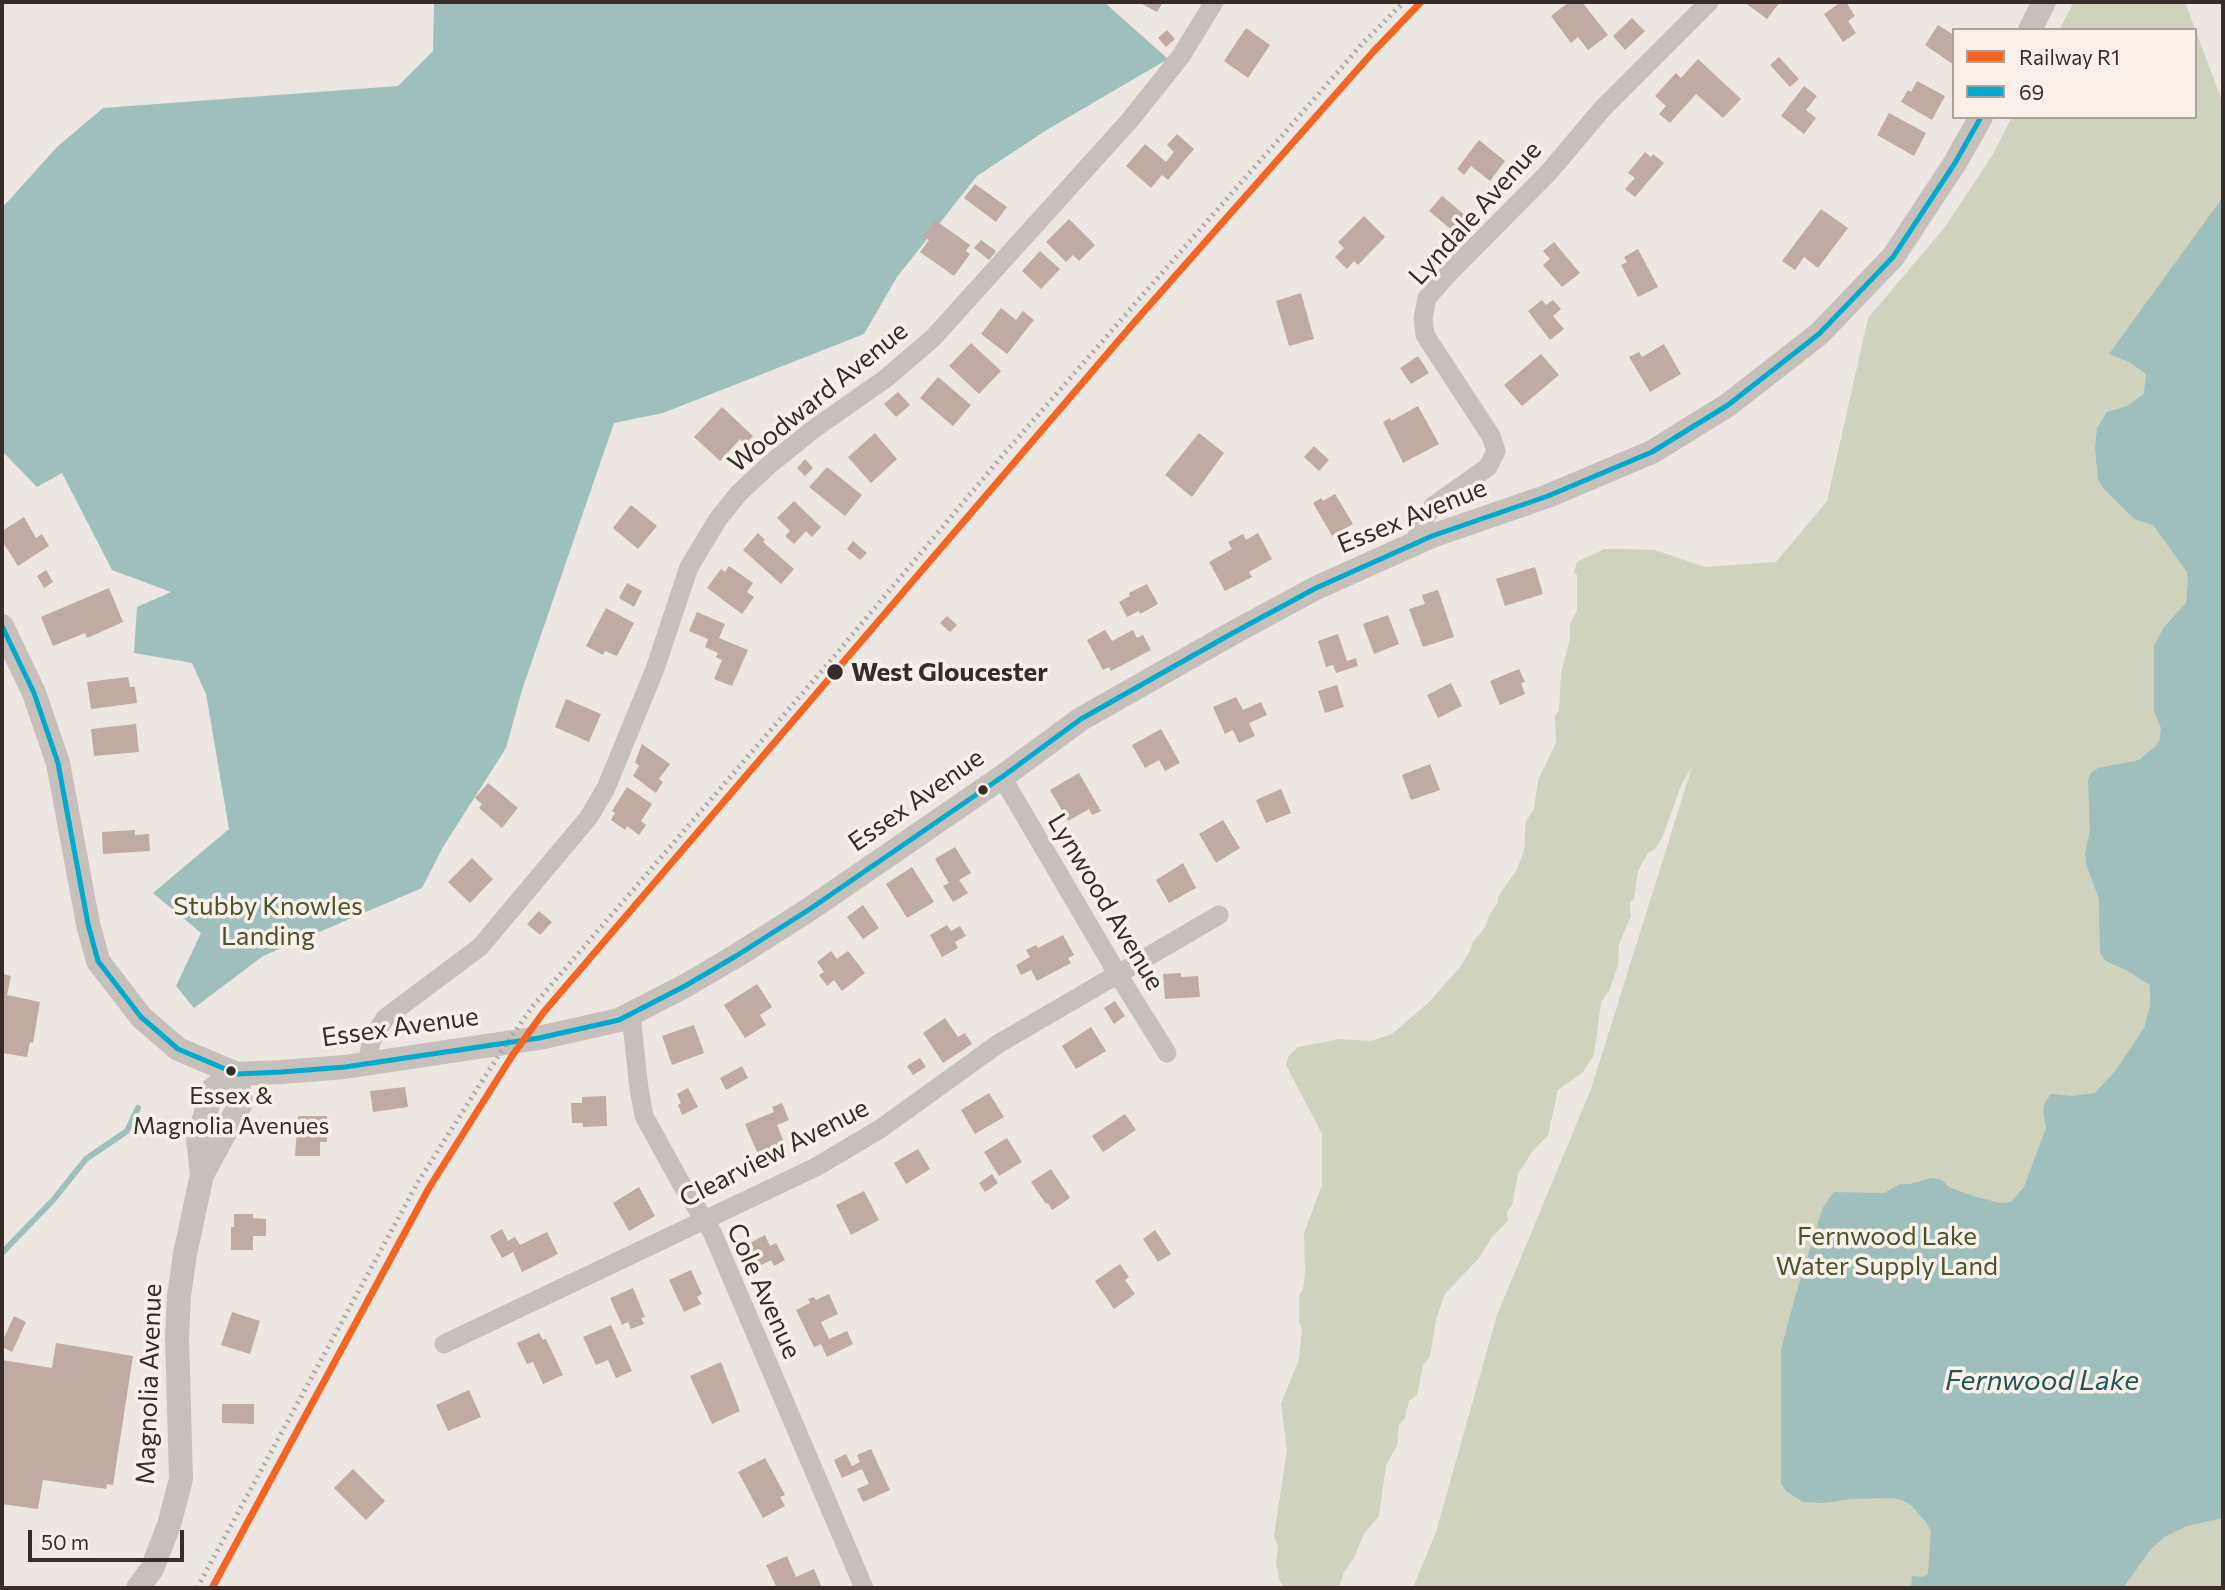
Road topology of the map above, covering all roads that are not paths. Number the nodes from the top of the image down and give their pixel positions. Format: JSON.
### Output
{"nodes":[{"id":1,"x":1214,"y":2,"type":"edge"},
{"id":2,"x":1709,"y":2,"type":"edge"},
{"id":3,"x":2044,"y":2,"type":"edge"},
{"id":4,"x":2031,"y":28,"type":"edge"},
{"id":5,"x":1980,"y":119,"type":"edge"},
{"id":6,"x":1413,"y":545,"type":"junction"},
{"id":7,"x":2,"y":626,"type":"edge"},
{"id":8,"x":1002,"y":777,"type":"junction"},
{"id":9,"x":1219,"y":915,"type":"dead end"},
{"id":10,"x":1117,"y":973,"type":"junction"},
{"id":11,"x":631,"y":1014,"type":"junction"},
{"id":12,"x":1167,"y":1053,"type":"dead end"},
{"id":13,"x":368,"y":1063,"type":"junction"},
{"id":14,"x":237,"y":1074,"type":"junction"},
{"id":15,"x":703,"y":1220,"type":"junction"},
{"id":16,"x":444,"y":1344,"type":"dead end"},
{"id":17,"x":138,"y":1588,"type":"edge"},
{"id":18,"x":864,"y":1588,"type":"edge"}],
"edges":[{"from":1,"to":13,"type":"street","name":"Woodward Avenue"},
{"from":2,"to":6,"type":"street","name":"Lyndale Avenue"},
{"from":3,"to":4,"type":"street"},
{"from":5,"to":6,"type":"street","name":"Essex Avenue"},
{"from":6,"to":8,"type":"street","name":"Essex Avenue"},
{"from":7,"to":14,"type":"street","name":"Essex Avenue"},
{"from":8,"to":10,"type":"street","name":"Lynwood Avenue"},
{"from":8,"to":11,"type":"street","name":"Essex Avenue"},
{"from":9,"to":10,"type":"street","name":"Clearview Avenue"},
{"from":10,"to":12,"type":"street","name":"Lynwood Avenue"},
{"from":10,"to":15,"type":"street","name":"Clearview Avenue"},
{"from":11,"to":13,"type":"street","name":"Essex Avenue"},
{"from":11,"to":15,"type":"street","name":"Cole Avenue"},
{"from":13,"to":14,"type":"street","name":"Essex Avenue"},
{"from":14,"to":17,"type":"street","name":"Magnolia Avenue"},
{"from":15,"to":16,"type":"street","name":"Clearview Avenue"},
{"from":15,"to":18,"type":"street","name":"Cole Avenue"}]}
